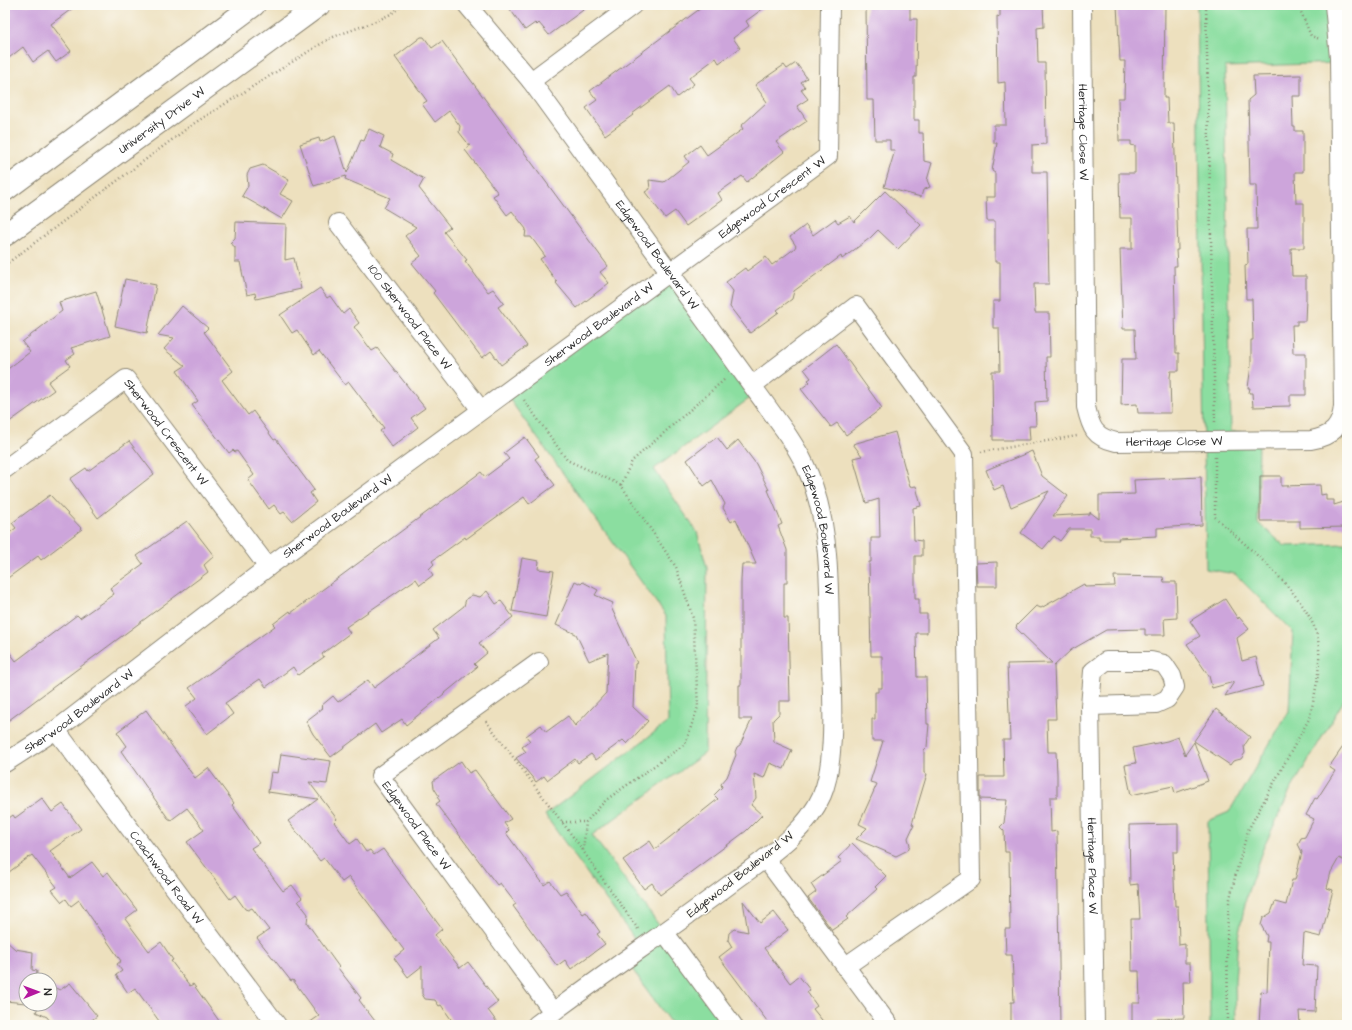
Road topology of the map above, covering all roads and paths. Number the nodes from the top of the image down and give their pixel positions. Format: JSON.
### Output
{"nodes":[{"id":1,"x":254,"y":5,"type":"edge"},
{"id":2,"x":319,"y":5,"type":"edge"},
{"id":3,"x":336,"y":5,"type":"edge"},
{"id":4,"x":401,"y":5,"type":"edge"},
{"id":5,"x":467,"y":5,"type":"edge"},
{"id":6,"x":633,"y":5,"type":"edge"},
{"id":7,"x":830,"y":5,"type":"edge"},
{"id":8,"x":1082,"y":5,"type":"edge"},
{"id":9,"x":1206,"y":5,"type":"edge"},
{"id":10,"x":1298,"y":5,"type":"edge"},
{"id":11,"x":1334,"y":5,"type":"edge"},
{"id":12,"x":291,"y":26,"type":"junction"},
{"id":13,"x":1341,"y":52,"type":"edge"},
{"id":14,"x":531,"y":81,"type":"junction"},
{"id":15,"x":1343,"y":85,"type":"edge"},
{"id":16,"x":5,"y":190,"type":"edge"},
{"id":17,"x":338,"y":224,"type":"dead end"},
{"id":18,"x":5,"y":235,"type":"edge"},
{"id":19,"x":5,"y":265,"type":"edge"},
{"id":20,"x":670,"y":272,"type":"junction"},
{"id":21,"x":739,"y":366,"type":"junction"},
{"id":22,"x":753,"y":385,"type":"junction"},
{"id":23,"x":514,"y":386,"type":"junction"},
{"id":24,"x":481,"y":410,"type":"junction"},
{"id":25,"x":1095,"y":433,"type":"junction"},
{"id":26,"x":1215,"y":441,"type":"junction"},
{"id":27,"x":964,"y":454,"type":"junction"},
{"id":28,"x":5,"y":469,"type":"edge"},
{"id":29,"x":621,"y":485,"type":"junction"},
{"id":30,"x":268,"y":567,"type":"junction"},
{"id":31,"x":539,"y":662,"type":"dead end"},
{"id":32,"x":1090,"y":706,"type":"junction"},
{"id":33,"x":476,"y":708,"type":"junction"},
{"id":34,"x":56,"y":730,"type":"junction"},
{"id":35,"x":5,"y":764,"type":"edge"},
{"id":36,"x":562,"y":822,"type":"junction"},
{"id":37,"x":586,"y":822,"type":"junction"},
{"id":38,"x":583,"y":851,"type":"junction"},
{"id":39,"x":765,"y":858,"type":"junction"},
{"id":40,"x":665,"y":934,"type":"junction"},
{"id":41,"x":649,"y":944,"type":"junction"},
{"id":42,"x":846,"y":966,"type":"junction"},
{"id":43,"x":553,"y":1012,"type":"junction"},
{"id":44,"x":277,"y":1025,"type":"edge"},
{"id":45,"x":536,"y":1025,"type":"edge"},
{"id":46,"x":733,"y":1025,"type":"edge"},
{"id":47,"x":889,"y":1025,"type":"edge"},
{"id":48,"x":1095,"y":1025,"type":"edge"},
{"id":49,"x":1228,"y":1025,"type":"edge"}],
"edges":[{"from":1,"to":16,"type":"main road"},
{"from":2,"to":12,"type":"main road","name":"University Drive W"},
{"from":3,"to":12,"type":"main road"},
{"from":4,"to":19,"type":"path"},
{"from":5,"to":14,"type":"street","name":"Edgewood Boulevard W"},
{"from":6,"to":14,"type":"street"},
{"from":7,"to":20,"type":"street","name":"Edgewood Crescent W"},
{"from":8,"to":25,"type":"street","name":"Heritage Close W"},
{"from":9,"to":26,"type":"path"},
{"from":10,"to":13,"type":"path"},
{"from":11,"to":13,"type":"street","name":"Heritage Close W"},
{"from":12,"to":18,"type":"main road","name":"University Drive W"},
{"from":13,"to":15,"type":"street","name":"Heritage Close W"},
{"from":14,"to":20,"type":"street","name":"Edgewood Boulevard W"},
{"from":15,"to":26,"type":"street","name":"Heritage Close W"},
{"from":17,"to":24,"type":"street","name":"100 Sherwood Place W"},
{"from":20,"to":21,"type":"street","name":"Edgewood Boulevard W"},
{"from":20,"to":23,"type":"street","name":"Sherwood Boulevard W"},
{"from":21,"to":22,"type":"street","name":"Edgewood Boulevard W"},
{"from":21,"to":29,"type":"path"},
{"from":22,"to":27,"type":"street"},
{"from":22,"to":39,"type":"street","name":"Edgewood Boulevard W"},
{"from":23,"to":24,"type":"street","name":"Sherwood Boulevard W"},
{"from":23,"to":29,"type":"path"},
{"from":24,"to":30,"type":"street","name":"Sherwood Boulevard W"},
{"from":25,"to":26,"type":"street","name":"Heritage Close W"},
{"from":25,"to":27,"type":"path"},
{"from":26,"to":49,"type":"path"},
{"from":27,"to":42,"type":"street"},
{"from":28,"to":30,"type":"street","name":"Sherwood Crescent W"},
{"from":29,"to":37,"type":"path"},
{"from":30,"to":34,"type":"street","name":"Sherwood Boulevard W"},
{"from":31,"to":33,"type":"street","name":"Edgewood Place W"},
{"from":32,"to":32,"type":"street","name":"Heritage Place W"},
{"from":32,"to":48,"type":"street","name":"Heritage Place W"},
{"from":33,"to":36,"type":"path"},
{"from":33,"to":43,"type":"street","name":"Edgewood Place W"},
{"from":34,"to":35,"type":"street","name":"Sherwood Boulevard W"},
{"from":34,"to":44,"type":"street","name":"Coachwood Road W"},
{"from":36,"to":37,"type":"path"},
{"from":36,"to":38,"type":"path"},
{"from":37,"to":38,"type":"path"},
{"from":38,"to":41,"type":"path"},
{"from":39,"to":40,"type":"street","name":"Edgewood Boulevard W"},
{"from":39,"to":42,"type":"street"},
{"from":40,"to":41,"type":"street","name":"Edgewood Boulevard W"},
{"from":40,"to":46,"type":"street"},
{"from":41,"to":43,"type":"street","name":"Edgewood Boulevard W"},
{"from":42,"to":47,"type":"street"},
{"from":43,"to":45,"type":"street","name":"Edgewood Boulevard W"}]}
